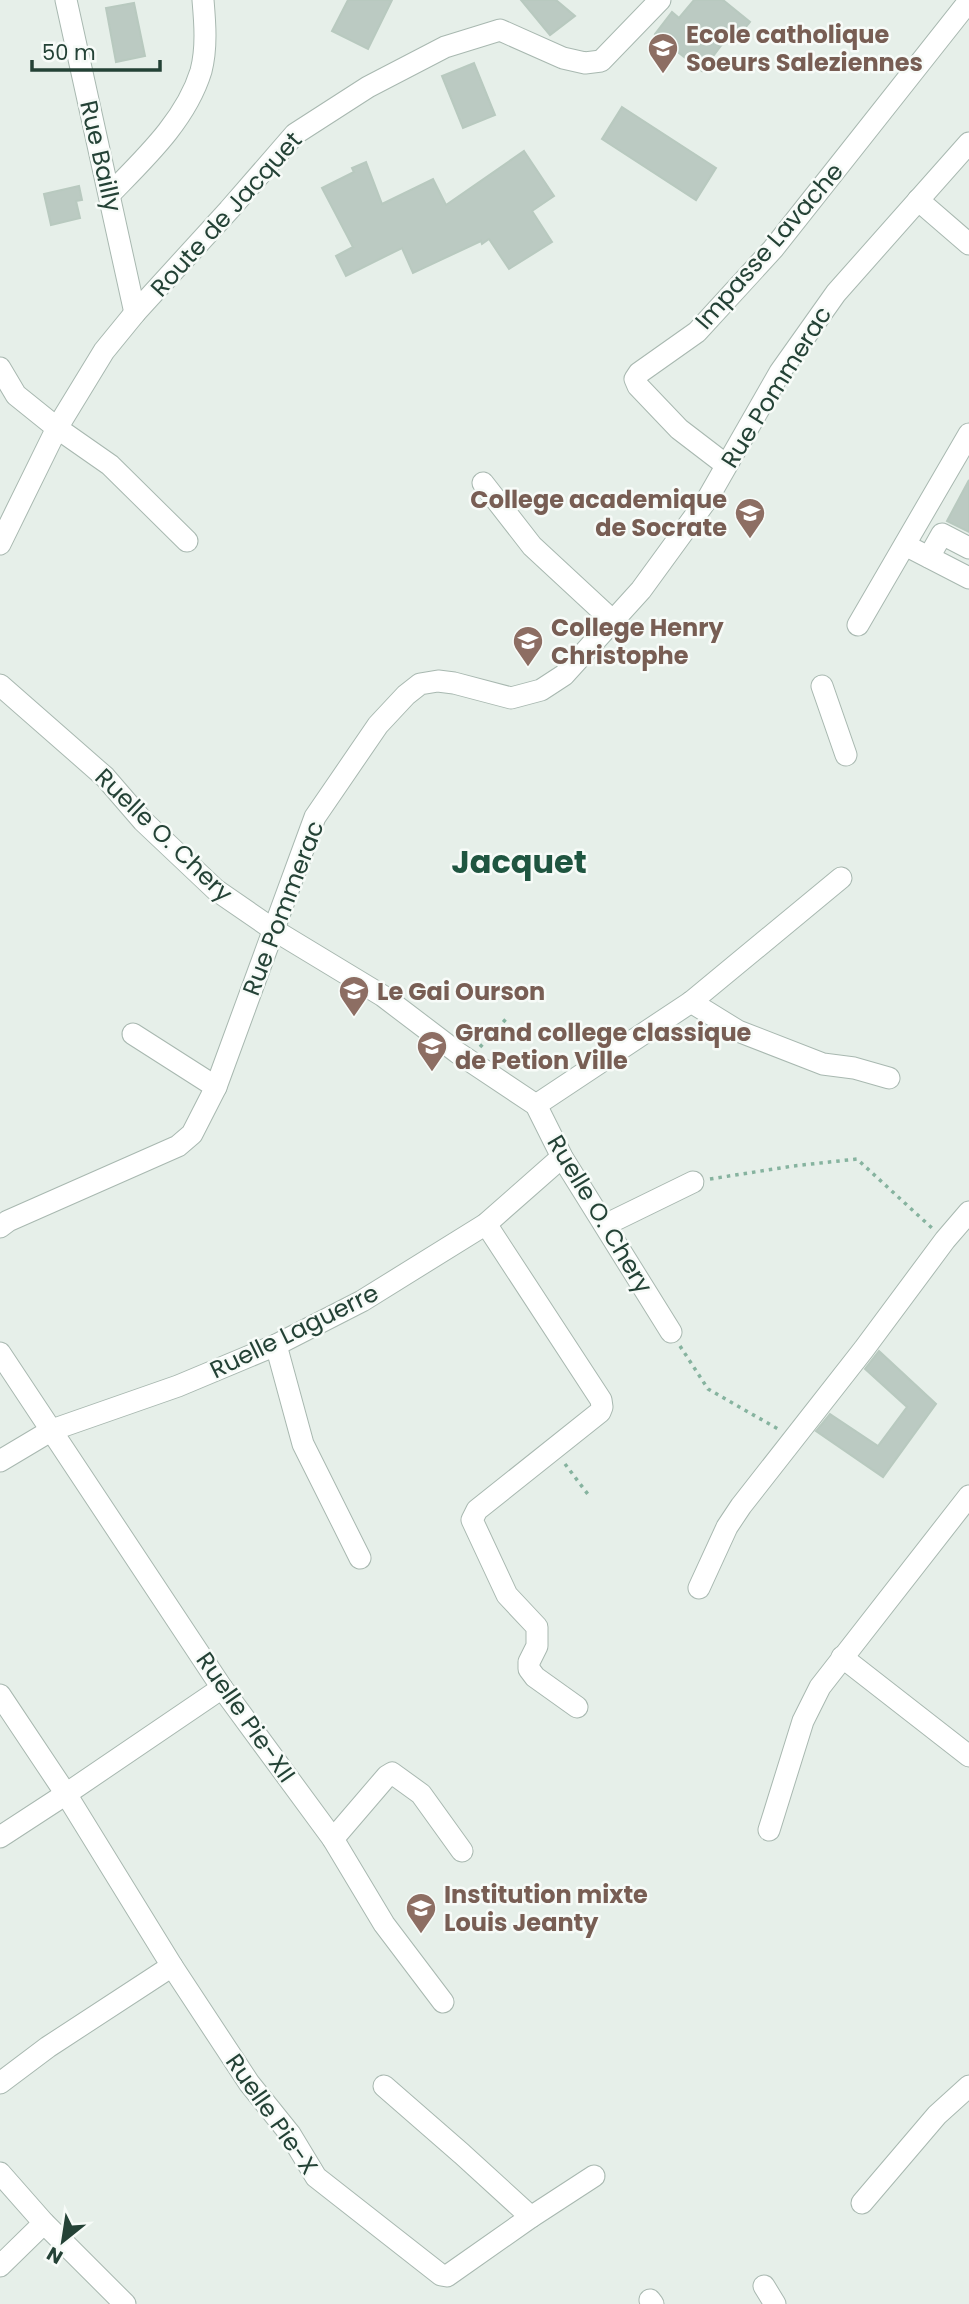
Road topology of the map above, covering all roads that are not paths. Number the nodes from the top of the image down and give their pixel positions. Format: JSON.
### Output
{"nodes":[{"id":1,"x":66,"y":0,"type":"edge"},
{"id":2,"x":203,"y":0,"type":"edge"},
{"id":3,"x":660,"y":0,"type":"edge"},
{"id":4,"x":969,"y":1,"type":"edge"},
{"id":5,"x":969,"y":143,"type":"edge"},
{"id":6,"x":110,"y":194,"type":"junction"},
{"id":7,"x":918,"y":200,"type":"junction"},
{"id":8,"x":969,"y":244,"type":"edge"},
{"id":9,"x":135,"y":313,"type":"junction"},
{"id":10,"x":0,"y":368,"type":"edge"},
{"id":11,"x":57,"y":428,"type":"junction"},
{"id":12,"x":969,"y":434,"type":"edge"},
{"id":13,"x":726,"y":465,"type":"junction"},
{"id":14,"x":483,"y":484,"type":"dead end"},
{"id":15,"x":187,"y":541,"type":"dead end"},
{"id":16,"x":0,"y":544,"type":"edge"},
{"id":17,"x":905,"y":545,"type":"junction"},
{"id":18,"x":969,"y":548,"type":"edge"},
{"id":19,"x":929,"y":557,"type":"junction"},
{"id":20,"x":969,"y":578,"type":"edge"},
{"id":21,"x":614,"y":622,"type":"junction"},
{"id":22,"x":858,"y":625,"type":"dead end"},
{"id":23,"x":0,"y":685,"type":"edge"},
{"id":24,"x":822,"y":685,"type":"dead end"},
{"id":25,"x":846,"y":755,"type":"dead end"},
{"id":26,"x":841,"y":878,"type":"dead end"},
{"id":27,"x":274,"y":930,"type":"junction"},
{"id":28,"x":691,"y":1002,"type":"junction"},
{"id":29,"x":133,"y":1034,"type":"dead end"},
{"id":30,"x":889,"y":1078,"type":"dead end"},
{"id":31,"x":216,"y":1087,"type":"junction"},
{"id":32,"x":536,"y":1105,"type":"junction"},
{"id":33,"x":562,"y":1157,"type":"junction"},
{"id":34,"x":693,"y":1182,"type":"road end"},
{"id":35,"x":969,"y":1212,"type":"edge"},
{"id":36,"x":486,"y":1223,"type":"junction"},
{"id":37,"x":605,"y":1225,"type":"junction"},
{"id":38,"x":0,"y":1227,"type":"edge"},
{"id":39,"x":671,"y":1332,"type":"road end"},
{"id":40,"x":275,"y":1345,"type":"junction"},
{"id":41,"x":0,"y":1353,"type":"edge"},
{"id":42,"x":52,"y":1430,"type":"junction"},
{"id":43,"x":0,"y":1461,"type":"edge"},
{"id":44,"x":969,"y":1496,"type":"edge"},
{"id":45,"x":360,"y":1558,"type":"dead end"},
{"id":46,"x":699,"y":1588,"type":"dead end"},
{"id":47,"x":842,"y":1657,"type":"junction"},
{"id":48,"x":222,"y":1688,"type":"junction"},
{"id":49,"x":0,"y":1695,"type":"edge"},
{"id":50,"x":577,"y":1707,"type":"dead end"},
{"id":51,"x":969,"y":1756,"type":"edge"},
{"id":52,"x":66,"y":1794,"type":"junction"},
{"id":53,"x":769,"y":1830,"type":"dead end"},
{"id":54,"x":0,"y":1837,"type":"edge"},
{"id":55,"x":333,"y":1839,"type":"junction"},
{"id":56,"x":463,"y":1851,"type":"dead end"},
{"id":57,"x":172,"y":1966,"type":"junction"},
{"id":58,"x":443,"y":2002,"type":"dead end"},
{"id":59,"x":0,"y":2083,"type":"edge"},
{"id":60,"x":384,"y":2086,"type":"dead end"},
{"id":61,"x":969,"y":2086,"type":"edge"},
{"id":62,"x":0,"y":2174,"type":"edge"},
{"id":63,"x":594,"y":2176,"type":"dead end"},
{"id":64,"x":862,"y":2203,"type":"dead end"},
{"id":65,"x":531,"y":2217,"type":"junction"},
{"id":66,"x":44,"y":2223,"type":"junction"},
{"id":67,"x":0,"y":2266,"type":"edge"},
{"id":68,"x":125,"y":2304,"type":"edge"}],
"edges":[{"from":1,"to":6,"type":"street","name":"Rue Bailly"},
{"from":2,"to":6,"type":"street"},
{"from":3,"to":9,"type":"street","name":"Route de Jacquet"},
{"from":4,"to":13,"type":"street","name":"Impasse Lavache"},
{"from":5,"to":7,"type":"street","name":"Rue Pommerac"},
{"from":6,"to":9,"type":"street","name":"Rue Bailly"},
{"from":7,"to":8,"type":"street"},
{"from":7,"to":13,"type":"street","name":"Rue Pommerac"},
{"from":9,"to":11,"type":"street","name":"Route de Jacquet"},
{"from":10,"to":11,"type":"street"},
{"from":11,"to":15,"type":"street"},
{"from":11,"to":16,"type":"street","name":"Route de Jacquet"},
{"from":12,"to":17,"type":"street"},
{"from":13,"to":21,"type":"street","name":"Rue Pommerac"},
{"from":14,"to":21,"type":"street"},
{"from":17,"to":19,"type":"street"},
{"from":17,"to":22,"type":"street"},
{"from":18,"to":19,"type":"street"},
{"from":19,"to":20,"type":"street"},
{"from":21,"to":27,"type":"street","name":"Rue Pommerac"},
{"from":23,"to":27,"type":"street","name":"Ruelle O. Chery"},
{"from":24,"to":25,"type":"street"},
{"from":26,"to":28,"type":"street"},
{"from":27,"to":31,"type":"street","name":"Rue Pommerac"},
{"from":27,"to":32,"type":"street","name":"Ruelle O. Chery"},
{"from":28,"to":30,"type":"street"},
{"from":28,"to":32,"type":"street"},
{"from":29,"to":31,"type":"street"},
{"from":31,"to":38,"type":"street","name":"Rue Pommerac"},
{"from":32,"to":33,"type":"street","name":"Ruelle O. Chery"},
{"from":33,"to":36,"type":"street","name":"Ruelle Laguerre"},
{"from":33,"to":37,"type":"street","name":"Ruelle O. Chery"},
{"from":34,"to":37,"type":"street"},
{"from":35,"to":46,"type":"street"},
{"from":36,"to":40,"type":"street","name":"Ruelle Laguerre"},
{"from":36,"to":50,"type":"street"},
{"from":37,"to":39,"type":"street","name":"Ruelle O. Chery"},
{"from":40,"to":42,"type":"street","name":"Ruelle Laguerre"},
{"from":40,"to":45,"type":"street"},
{"from":41,"to":42,"type":"street"},
{"from":42,"to":43,"type":"street","name":"Ruelle Laguerre"},
{"from":42,"to":48,"type":"street","name":"Ruelle Pie-XII"},
{"from":44,"to":47,"type":"street"},
{"from":47,"to":51,"type":"street"},
{"from":47,"to":53,"type":"street"},
{"from":48,"to":52,"type":"street"},
{"from":48,"to":55,"type":"street","name":"Ruelle Pie-XII"},
{"from":49,"to":52,"type":"street","name":"Ruelle Pie-X"},
{"from":52,"to":54,"type":"street"},
{"from":52,"to":57,"type":"street","name":"Ruelle Pie-X"},
{"from":55,"to":56,"type":"street"},
{"from":55,"to":58,"type":"street","name":"Ruelle Pie-XII"},
{"from":57,"to":59,"type":"street"},
{"from":57,"to":65,"type":"street","name":"Ruelle Pie-X"},
{"from":60,"to":65,"type":"street"},
{"from":61,"to":64,"type":"street"},
{"from":62,"to":66,"type":"street"},
{"from":63,"to":65,"type":"street","name":"Ruelle Pie-X"},
{"from":66,"to":67,"type":"street"},
{"from":66,"to":68,"type":"street"}]}
